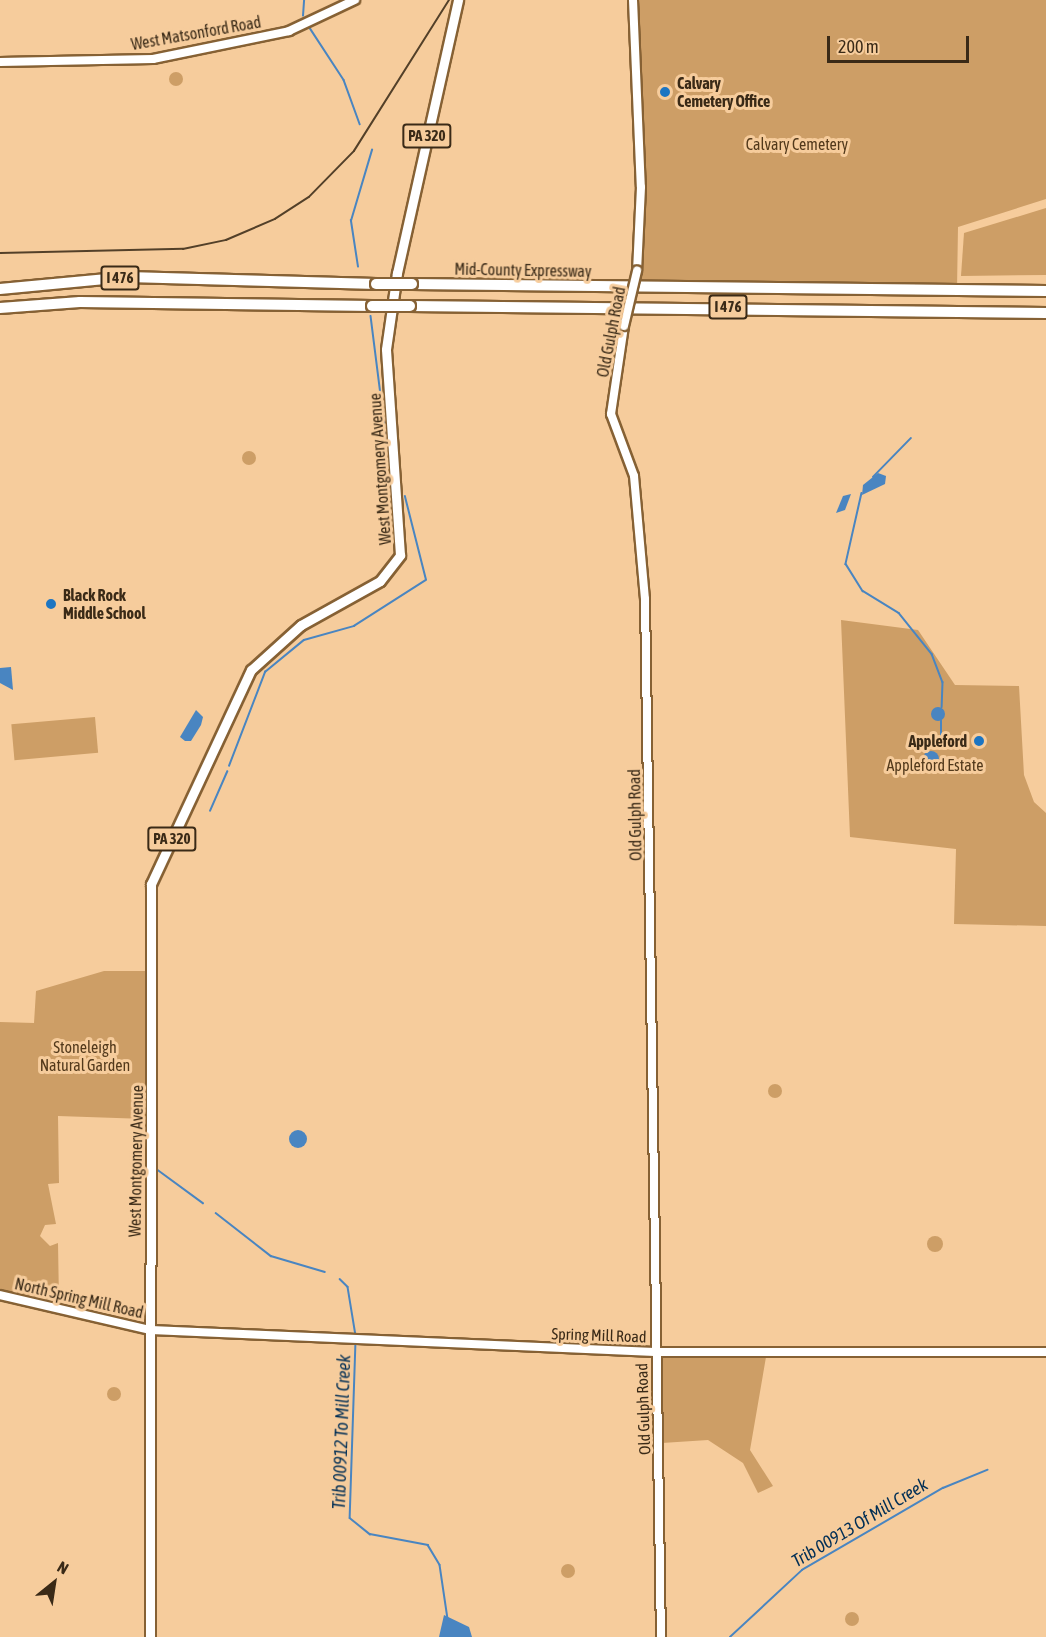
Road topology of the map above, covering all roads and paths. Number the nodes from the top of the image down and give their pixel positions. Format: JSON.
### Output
{"nodes":[{"id":1,"x":355,"y":0,"type":"edge"},
{"id":2,"x":458,"y":0,"type":"edge"},
{"id":3,"x":633,"y":0,"type":"edge"},
{"id":4,"x":0,"y":62,"type":"edge"},
{"id":5,"x":0,"y":289,"type":"edge"},
{"id":6,"x":1046,"y":291,"type":"edge"},
{"id":7,"x":0,"y":308,"type":"edge"},
{"id":8,"x":1046,"y":312,"type":"edge"},
{"id":9,"x":0,"y":1295,"type":"edge"},
{"id":10,"x":151,"y":1330,"type":"junction"},
{"id":11,"x":655,"y":1352,"type":"junction"},
{"id":12,"x":1046,"y":1352,"type":"edge"},
{"id":13,"x":150,"y":1637,"type":"edge"},
{"id":14,"x":661,"y":1637,"type":"edge"}],
"edges":[{"from":1,"to":4,"type":"main road","name":"West Matsonford Road"},
{"from":2,"to":10,"type":"main road","name":"West Montgomery Avenue","number":"PA 320"},
{"from":3,"to":11,"type":"street","name":"Old Gulph Road","bridge":true},
{"from":5,"to":6,"type":"highway","name":"Mid-County Expressway","number":"I 476","bridge":true},
{"from":7,"to":8,"type":"highway","name":"Mid-County Expressway","number":"I 476","bridge":true},
{"from":9,"to":10,"type":"main road","name":"North Spring Mill Road"},
{"from":10,"to":11,"type":"main road","name":"Spring Mill Road"},
{"from":10,"to":13,"type":"main road","name":"West Montgomery Avenue"},
{"from":11,"to":12,"type":"main road","name":"Spring Mill Road"},
{"from":11,"to":14,"type":"street","name":"Old Gulph Road"}]}
